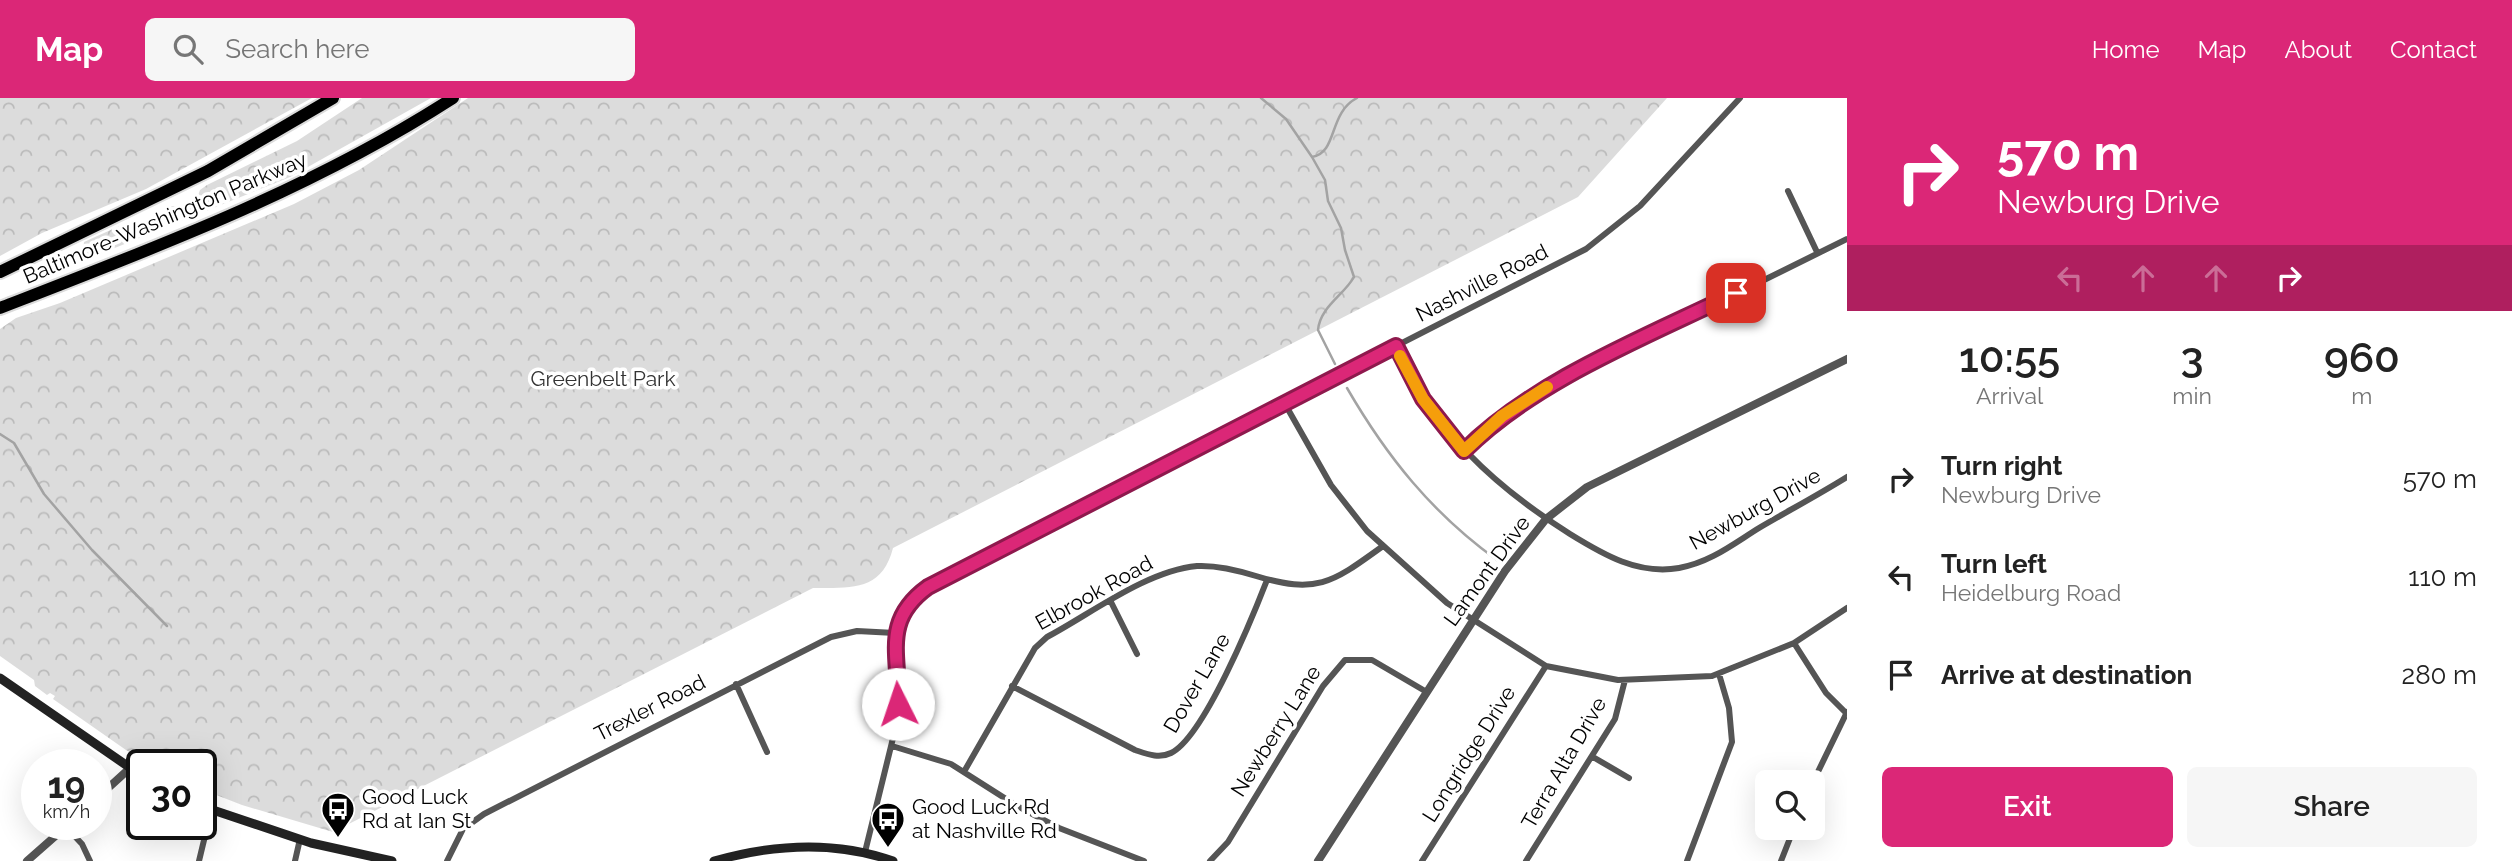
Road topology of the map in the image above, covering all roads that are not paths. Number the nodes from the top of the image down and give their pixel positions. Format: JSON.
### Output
{"nodes":[{"id":1,"x":332,"y":98,"type":"edge"},
{"id":2,"x":453,"y":98,"type":"edge"},
{"id":3,"x":1740,"y":98,"type":"edge"},
{"id":4,"x":1787,"y":191,"type":"dead end"},
{"id":5,"x":1847,"y":239,"type":"edge"},
{"id":6,"x":1817,"y":252,"type":"junction"},
{"id":7,"x":0,"y":272,"type":"edge"},
{"id":8,"x":0,"y":308,"type":"edge"},
{"id":9,"x":1396,"y":346,"type":"junction"},
{"id":10,"x":1847,"y":359,"type":"edge"},
{"id":11,"x":1285,"y":404,"type":"junction"},
{"id":12,"x":1464,"y":451,"type":"junction"},
{"id":13,"x":1847,"y":477,"type":"edge"},
{"id":14,"x":1546,"y":519,"type":"junction"},
{"id":15,"x":1383,"y":546,"type":"junction"},
{"id":16,"x":1267,"y":580,"type":"junction"},
{"id":17,"x":1111,"y":602,"type":"junction"},
{"id":18,"x":1847,"y":608,"type":"edge"},
{"id":19,"x":1473,"y":620,"type":"junction"},
{"id":20,"x":895,"y":633,"type":"junction"},
{"id":21,"x":1794,"y":643,"type":"junction"},
{"id":22,"x":1138,"y":654,"type":"dead end"},
{"id":23,"x":1546,"y":666,"type":"junction"},
{"id":24,"x":1720,"y":674,"type":"junction"},
{"id":25,"x":0,"y":678,"type":"edge"},
{"id":26,"x":1625,"y":680,"type":"junction"},
{"id":27,"x":736,"y":684,"type":"junction"},
{"id":28,"x":1012,"y":686,"type":"junction"},
{"id":29,"x":1425,"y":691,"type":"junction"},
{"id":30,"x":1846,"y":713,"type":"edge"},
{"id":31,"x":892,"y":746,"type":"junction"},
{"id":32,"x":767,"y":752,"type":"dead end"},
{"id":33,"x":1593,"y":757,"type":"junction"},
{"id":34,"x":126,"y":767,"type":"edge"},
{"id":35,"x":964,"y":770,"type":"junction"},
{"id":36,"x":1819,"y":770,"type":"edge"},
{"id":37,"x":126,"y":772,"type":"edge"},
{"id":38,"x":1629,"y":778,"type":"dead end"},
{"id":39,"x":112,"y":784,"type":"edge"},
{"id":40,"x":217,"y":813,"type":"edge"},
{"id":41,"x":300,"y":839,"type":"junction"},
{"id":42,"x":51,"y":840,"type":"edge"},
{"id":43,"x":79,"y":840,"type":"edge"},
{"id":44,"x":203,"y":840,"type":"edge"},
{"id":45,"x":1789,"y":840,"type":"edge"},
{"id":46,"x":865,"y":852,"type":"junction"},
{"id":47,"x":27,"y":861,"type":"edge"},
{"id":48,"x":90,"y":861,"type":"edge"},
{"id":49,"x":198,"y":861,"type":"edge"},
{"id":50,"x":295,"y":861,"type":"edge"},
{"id":51,"x":392,"y":861,"type":"edge"},
{"id":52,"x":447,"y":861,"type":"edge"},
{"id":53,"x":714,"y":861,"type":"edge"},
{"id":54,"x":893,"y":861,"type":"edge"},
{"id":55,"x":1144,"y":861,"type":"edge"},
{"id":56,"x":1210,"y":861,"type":"edge"},
{"id":57,"x":1318,"y":861,"type":"edge"},
{"id":58,"x":1422,"y":861,"type":"edge"},
{"id":59,"x":1526,"y":861,"type":"edge"},
{"id":60,"x":1687,"y":861,"type":"edge"},
{"id":61,"x":1781,"y":861,"type":"edge"}],
"edges":[{"from":1,"to":7,"type":"highway","name":"Baltimore-Washington Parkway"},
{"from":2,"to":8,"type":"highway","name":"Baltimore-Washington Parkway"},
{"from":3,"to":9,"type":"street","name":"Nashville Road"},
{"from":4,"to":6,"type":"street"},
{"from":5,"to":6,"type":"street"},
{"from":6,"to":12,"type":"street"},
{"from":9,"to":11,"type":"street","name":"Nashville Road"},
{"from":9,"to":12,"type":"street","name":"Newburg Drive"},
{"from":10,"to":14,"type":"street","name":"Lamont Drive"},
{"from":11,"to":15,"type":"street"},
{"from":11,"to":20,"type":"street","name":"Nashville Road"},
{"from":12,"to":14,"type":"street","name":"Newburg Drive"},
{"from":13,"to":14,"type":"street","name":"Newburg Drive"},
{"from":14,"to":19,"type":"street","name":"Lamont Drive"},
{"from":15,"to":16,"type":"street","name":"Elbrook Road"},
{"from":15,"to":19,"type":"street"},
{"from":16,"to":17,"type":"street","name":"Elbrook Road"},
{"from":16,"to":28,"type":"street","name":"Dover Lane"},
{"from":17,"to":22,"type":"street"},
{"from":17,"to":28,"type":"street","name":"Elbrook Road"},
{"from":18,"to":21,"type":"street"},
{"from":19,"to":23,"type":"street"},
{"from":19,"to":29,"type":"street","name":"Lamont Drive"},
{"from":20,"to":27,"type":"street","name":"Trexler Road"},
{"from":20,"to":31,"type":"street"},
{"from":21,"to":24,"type":"street"},
{"from":21,"to":30,"type":"street"},
{"from":23,"to":26,"type":"street"},
{"from":23,"to":58,"type":"street","name":"Longridge Drive"},
{"from":24,"to":26,"type":"street"},
{"from":24,"to":60,"type":"street"},
{"from":25,"to":34,"type":"main road"},
{"from":26,"to":33,"type":"street","name":"Terra Alta Drive"},
{"from":27,"to":32,"type":"street"},
{"from":27,"to":52,"type":"street","name":"Trexler Road"},
{"from":28,"to":35,"type":"street","name":"Elbrook Road"},
{"from":29,"to":56,"type":"street","name":"Newberry Lane"},
{"from":29,"to":57,"type":"street","name":"Lamont Drive"},
{"from":30,"to":36,"type":"street"},
{"from":31,"to":35,"type":"street"},
{"from":31,"to":46,"type":"street"},
{"from":33,"to":38,"type":"street"},
{"from":33,"to":59,"type":"street","name":"Terra Alta Drive"},
{"from":35,"to":55,"type":"street"},
{"from":37,"to":39,"type":"street"},
{"from":40,"to":41,"type":"main road"},
{"from":41,"to":50,"type":"street"},
{"from":41,"to":51,"type":"main road"},
{"from":42,"to":47,"type":"street"},
{"from":43,"to":48,"type":"street"},
{"from":44,"to":49,"type":"street"},
{"from":45,"to":61,"type":"street"},
{"from":46,"to":53,"type":"main road"},
{"from":46,"to":54,"type":"main road"}]}
